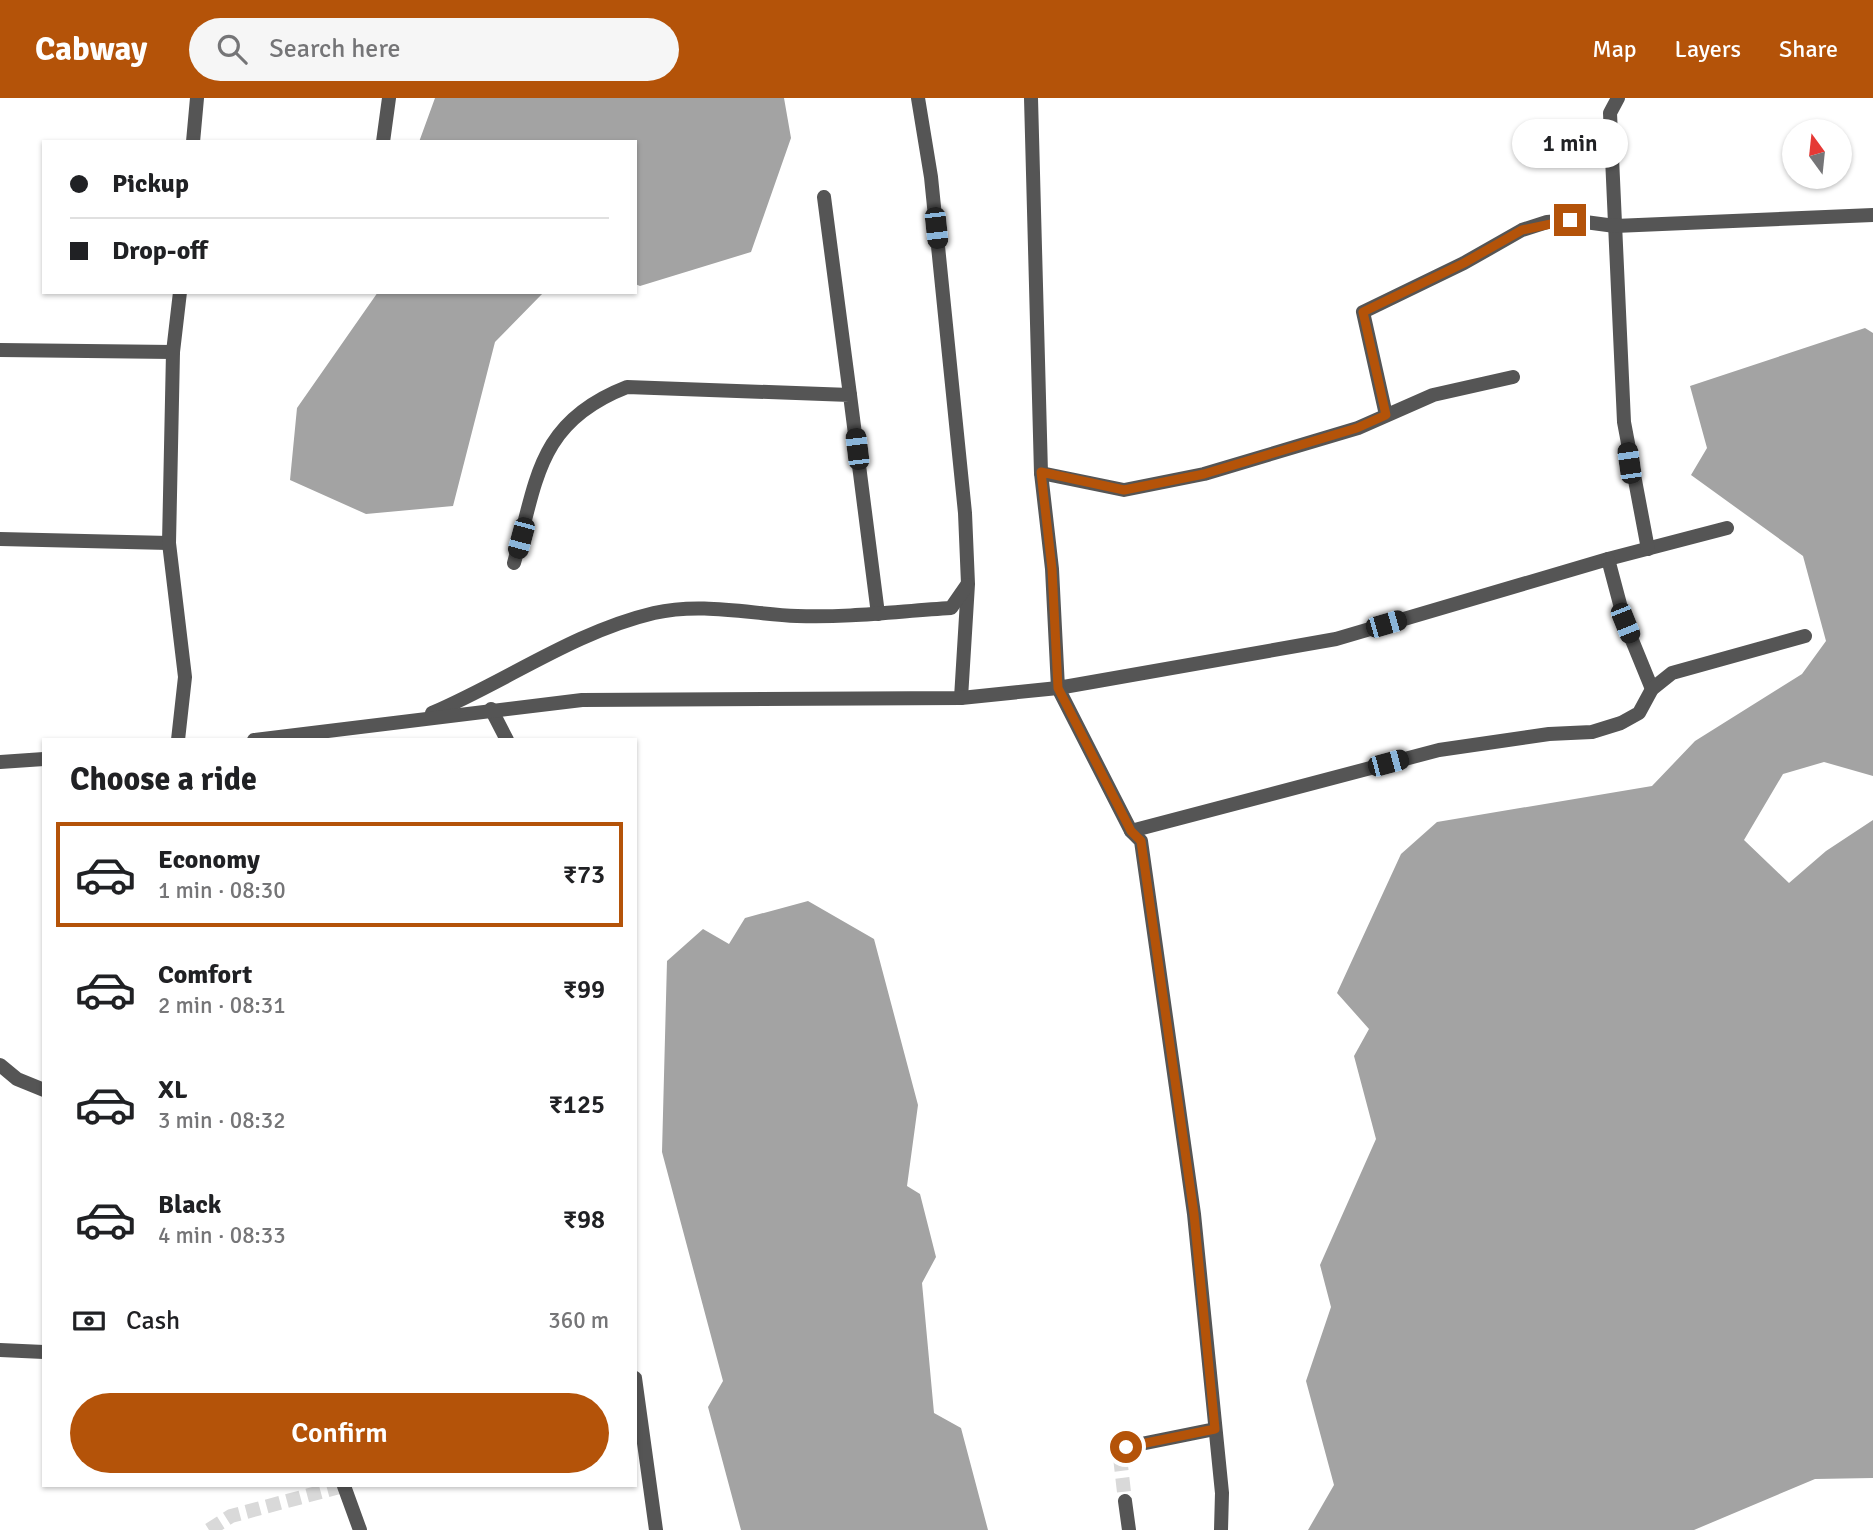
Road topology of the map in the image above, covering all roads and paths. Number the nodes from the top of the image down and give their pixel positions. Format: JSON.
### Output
{"nodes":[{"id":1,"x":197,"y":98,"type":"edge"},
{"id":2,"x":389,"y":98,"type":"edge"},
{"id":3,"x":918,"y":98,"type":"edge"},
{"id":4,"x":1031,"y":98,"type":"edge"},
{"id":5,"x":1618,"y":98,"type":"edge"},
{"id":6,"x":193,"y":140,"type":"edge"},
{"id":7,"x":383,"y":140,"type":"edge"},
{"id":8,"x":824,"y":197,"type":"dead end"},
{"id":9,"x":1873,"y":215,"type":"edge"},
{"id":10,"x":1615,"y":226,"type":"junction"},
{"id":11,"x":180,"y":294,"type":"edge"},
{"id":12,"x":0,"y":350,"type":"edge"},
{"id":13,"x":173,"y":352,"type":"junction"},
{"id":14,"x":1513,"y":377,"type":"dead end"},
{"id":15,"x":850,"y":394,"type":"junction"},
{"id":16,"x":1386,"y":415,"type":"junction"},
{"id":17,"x":1041,"y":472,"type":"junction"},
{"id":18,"x":1727,"y":528,"type":"dead end"},
{"id":19,"x":0,"y":540,"type":"edge"},
{"id":20,"x":169,"y":542,"type":"junction"},
{"id":21,"x":1648,"y":550,"type":"junction"},
{"id":22,"x":1608,"y":559,"type":"junction"},
{"id":23,"x":514,"y":563,"type":"dead end"},
{"id":24,"x":968,"y":583,"type":"junction"},
{"id":25,"x":878,"y":614,"type":"junction"},
{"id":26,"x":1805,"y":636,"type":"dead end"},
{"id":27,"x":1058,"y":688,"type":"junction"},
{"id":28,"x":1652,"y":690,"type":"junction"},
{"id":29,"x":961,"y":698,"type":"junction"},
{"id":30,"x":491,"y":709,"type":"junction"},
{"id":31,"x":414,"y":720,"type":"junction"},
{"id":32,"x":178,"y":738,"type":"edge"},
{"id":33,"x":270,"y":738,"type":"edge"},
{"id":34,"x":506,"y":738,"type":"edge"},
{"id":35,"x":42,"y":759,"type":"edge"},
{"id":36,"x":0,"y":762,"type":"edge"},
{"id":37,"x":1131,"y":831,"type":"junction"},
{"id":38,"x":0,"y":1065,"type":"edge"},
{"id":39,"x":42,"y":1089,"type":"edge"},
{"id":40,"x":0,"y":1350,"type":"edge"},
{"id":41,"x":42,"y":1353,"type":"edge"},
{"id":42,"x":637,"y":1406,"type":"edge"},
{"id":43,"x":1215,"y":1429,"type":"junction"},
{"id":44,"x":1120,"y":1457,"type":"dead end"},
{"id":45,"x":344,"y":1487,"type":"edge"},
{"id":46,"x":1125,"y":1501,"type":"tunnel mouth"},
{"id":47,"x":360,"y":1530,"type":"edge"},
{"id":48,"x":656,"y":1530,"type":"edge"},
{"id":49,"x":1129,"y":1530,"type":"edge"},
{"id":50,"x":1222,"y":1530,"type":"edge"}],
"edges":[{"from":1,"to":6,"type":"street"},
{"from":2,"to":7,"type":"street"},
{"from":3,"to":24,"type":"street"},
{"from":4,"to":17,"type":"street"},
{"from":5,"to":10,"type":"street"},
{"from":8,"to":15,"type":"street"},
{"from":9,"to":10,"type":"street"},
{"from":10,"to":16,"type":"street"},
{"from":10,"to":21,"type":"street"},
{"from":11,"to":13,"type":"street"},
{"from":12,"to":13,"type":"street"},
{"from":13,"to":20,"type":"street"},
{"from":14,"to":16,"type":"street"},
{"from":15,"to":23,"type":"street"},
{"from":15,"to":25,"type":"street"},
{"from":16,"to":17,"type":"street"},
{"from":17,"to":27,"type":"street"},
{"from":18,"to":21,"type":"street"},
{"from":19,"to":20,"type":"street"},
{"from":20,"to":32,"type":"street"},
{"from":21,"to":22,"type":"street"},
{"from":22,"to":27,"type":"street"},
{"from":22,"to":28,"type":"street"},
{"from":24,"to":25,"type":"street"},
{"from":24,"to":29,"type":"street"},
{"from":25,"to":31,"type":"street"},
{"from":26,"to":28,"type":"street"},
{"from":27,"to":29,"type":"street"},
{"from":27,"to":37,"type":"street"},
{"from":28,"to":37,"type":"street"},
{"from":29,"to":30,"type":"street"},
{"from":30,"to":31,"type":"street"},
{"from":30,"to":34,"type":"street"},
{"from":31,"to":33,"type":"street"},
{"from":35,"to":36,"type":"street"},
{"from":37,"to":43,"type":"street"},
{"from":38,"to":39,"type":"street"},
{"from":40,"to":41,"type":"street"},
{"from":42,"to":48,"type":"street"},
{"from":43,"to":44,"type":"street"},
{"from":43,"to":50,"type":"street"},
{"from":45,"to":47,"type":"street"},
{"from":46,"to":49,"type":"street"}]}
